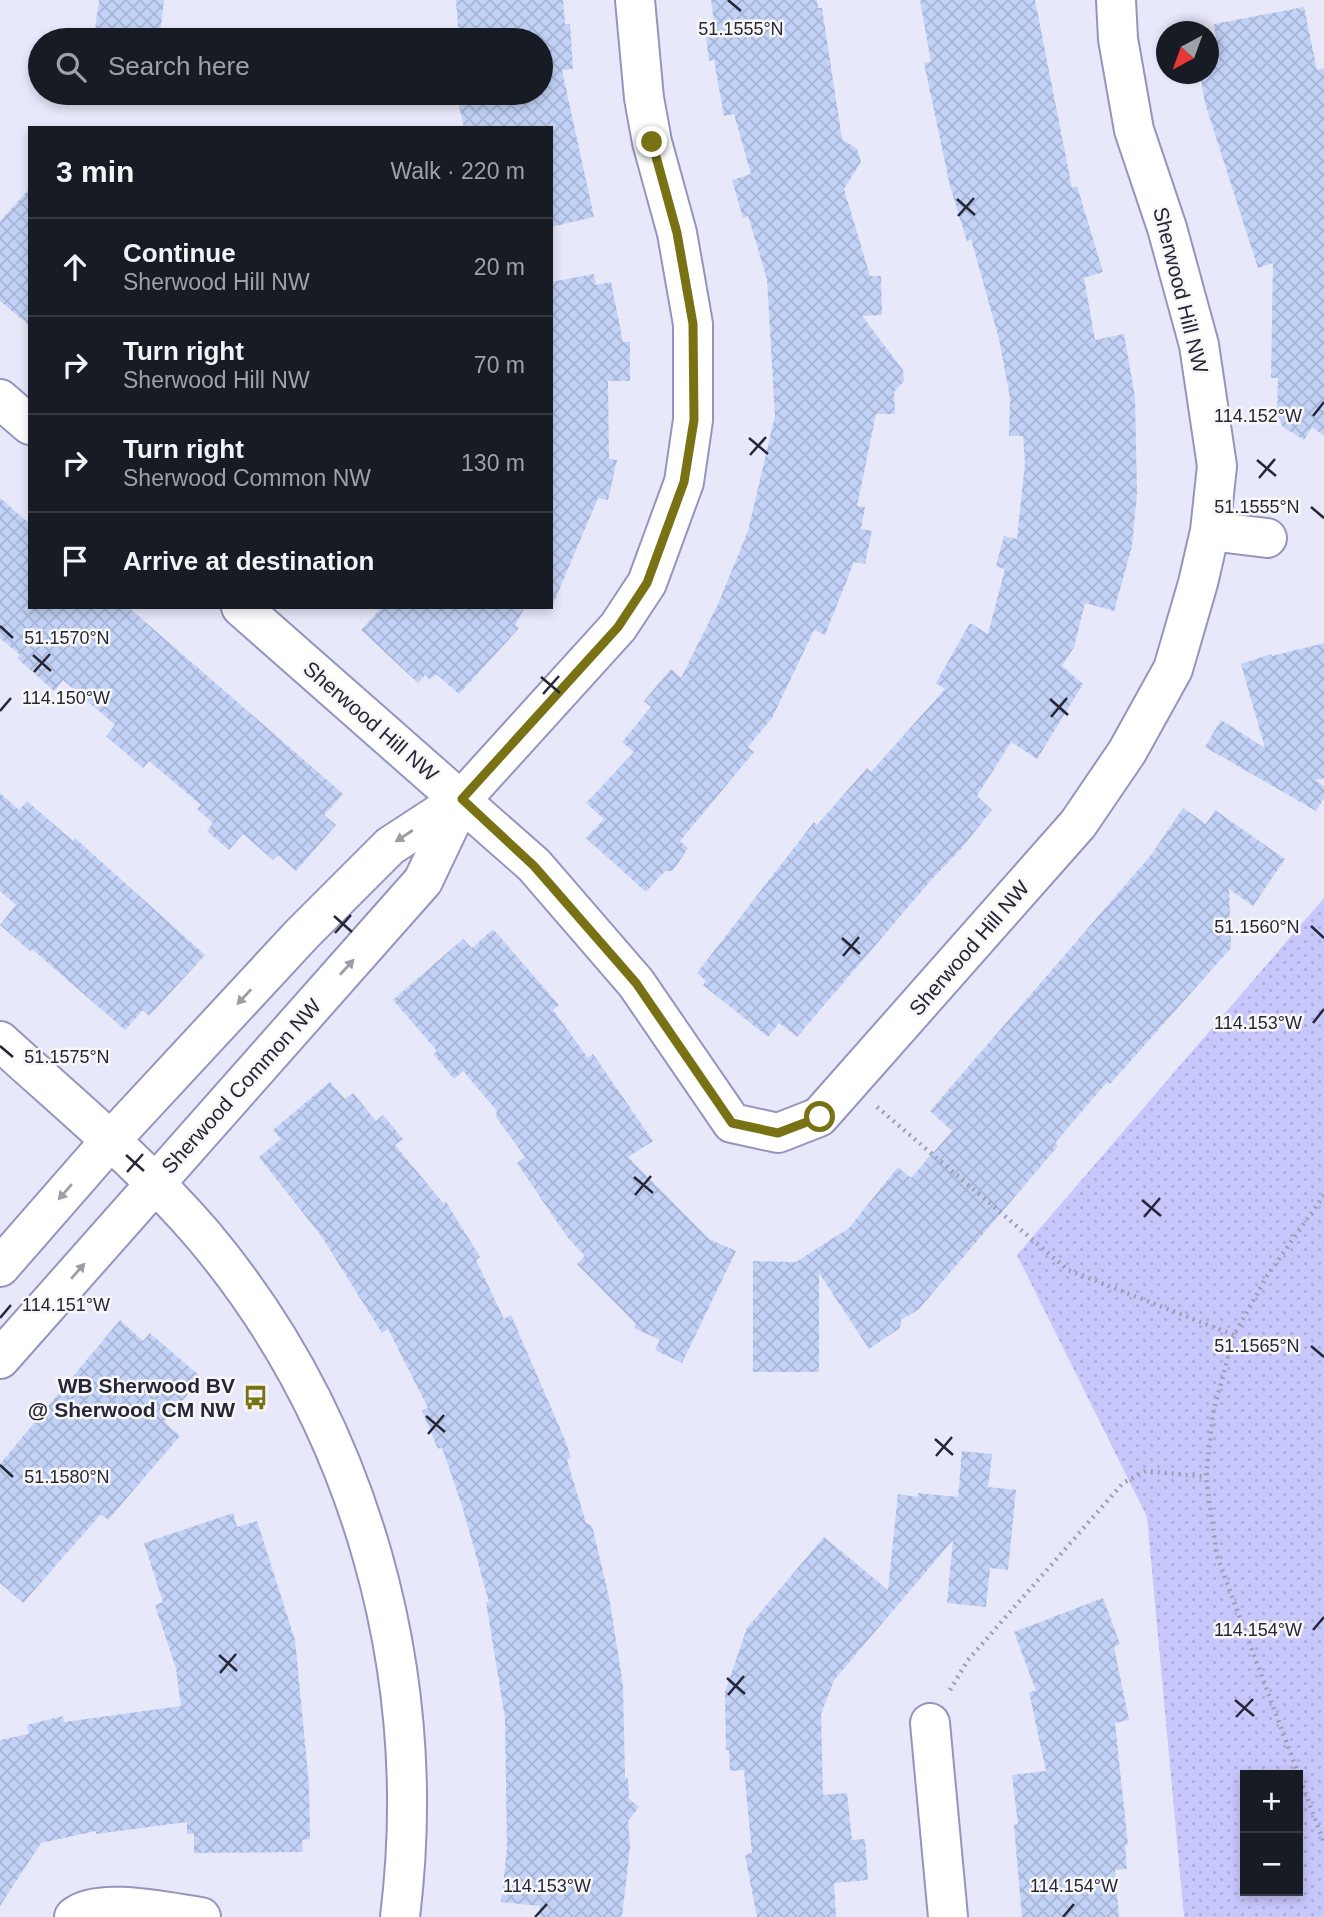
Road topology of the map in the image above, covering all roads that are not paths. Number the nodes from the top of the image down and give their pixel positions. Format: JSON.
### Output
{"nodes":[{"id":1,"x":635,"y":0,"type":"edge"},
{"id":2,"x":1116,"y":0,"type":"edge"},
{"id":3,"x":0,"y":399,"type":"edge"},
{"id":4,"x":28,"y":423,"type":"edge"},
{"id":5,"x":1210,"y":531,"type":"junction"},
{"id":6,"x":1267,"y":538,"type":"dead end"},
{"id":7,"x":243,"y":609,"type":"edge"},
{"id":8,"x":462,"y":799,"type":"junction"},
{"id":9,"x":0,"y":1041,"type":"edge"},
{"id":10,"x":110,"y":1141,"type":"junction"},
{"id":11,"x":155,"y":1183,"type":"junction"},
{"id":12,"x":0,"y":1268,"type":"edge"},
{"id":13,"x":0,"y":1359,"type":"edge"},
{"id":14,"x":930,"y":1723,"type":"road end"},
{"id":15,"x":74,"y":1917,"type":"edge"},
{"id":16,"x":201,"y":1917,"type":"edge"},
{"id":17,"x":400,"y":1917,"type":"edge"},
{"id":18,"x":948,"y":1917,"type":"edge"}],
"edges":[{"from":1,"to":8,"type":"street","name":"Sherwood Common NW"},
{"from":2,"to":5,"type":"street","name":"Sherwood Hill NW"},
{"from":3,"to":4,"type":"street"},
{"from":5,"to":6,"type":"street"},
{"from":5,"to":8,"type":"street","name":"Sherwood Hill NW"},
{"from":7,"to":8,"type":"street","name":"Sherwood Hill NW"},
{"from":8,"to":10,"type":"street","name":"Sherwood Common NW","one_way":true},
{"from":11,"to":8,"type":"street","name":"Sherwood Common NW","one_way":true},
{"from":9,"to":10,"type":"street"},
{"from":10,"to":11,"type":"street"},
{"from":10,"to":12,"type":"street","name":"Sherwood Common NW","one_way":true},
{"from":13,"to":11,"type":"street","name":"Sherwood Common NW","one_way":true},
{"from":11,"to":17,"type":"street"},
{"from":14,"to":18,"type":"street"},
{"from":15,"to":16,"type":"street"}]}
